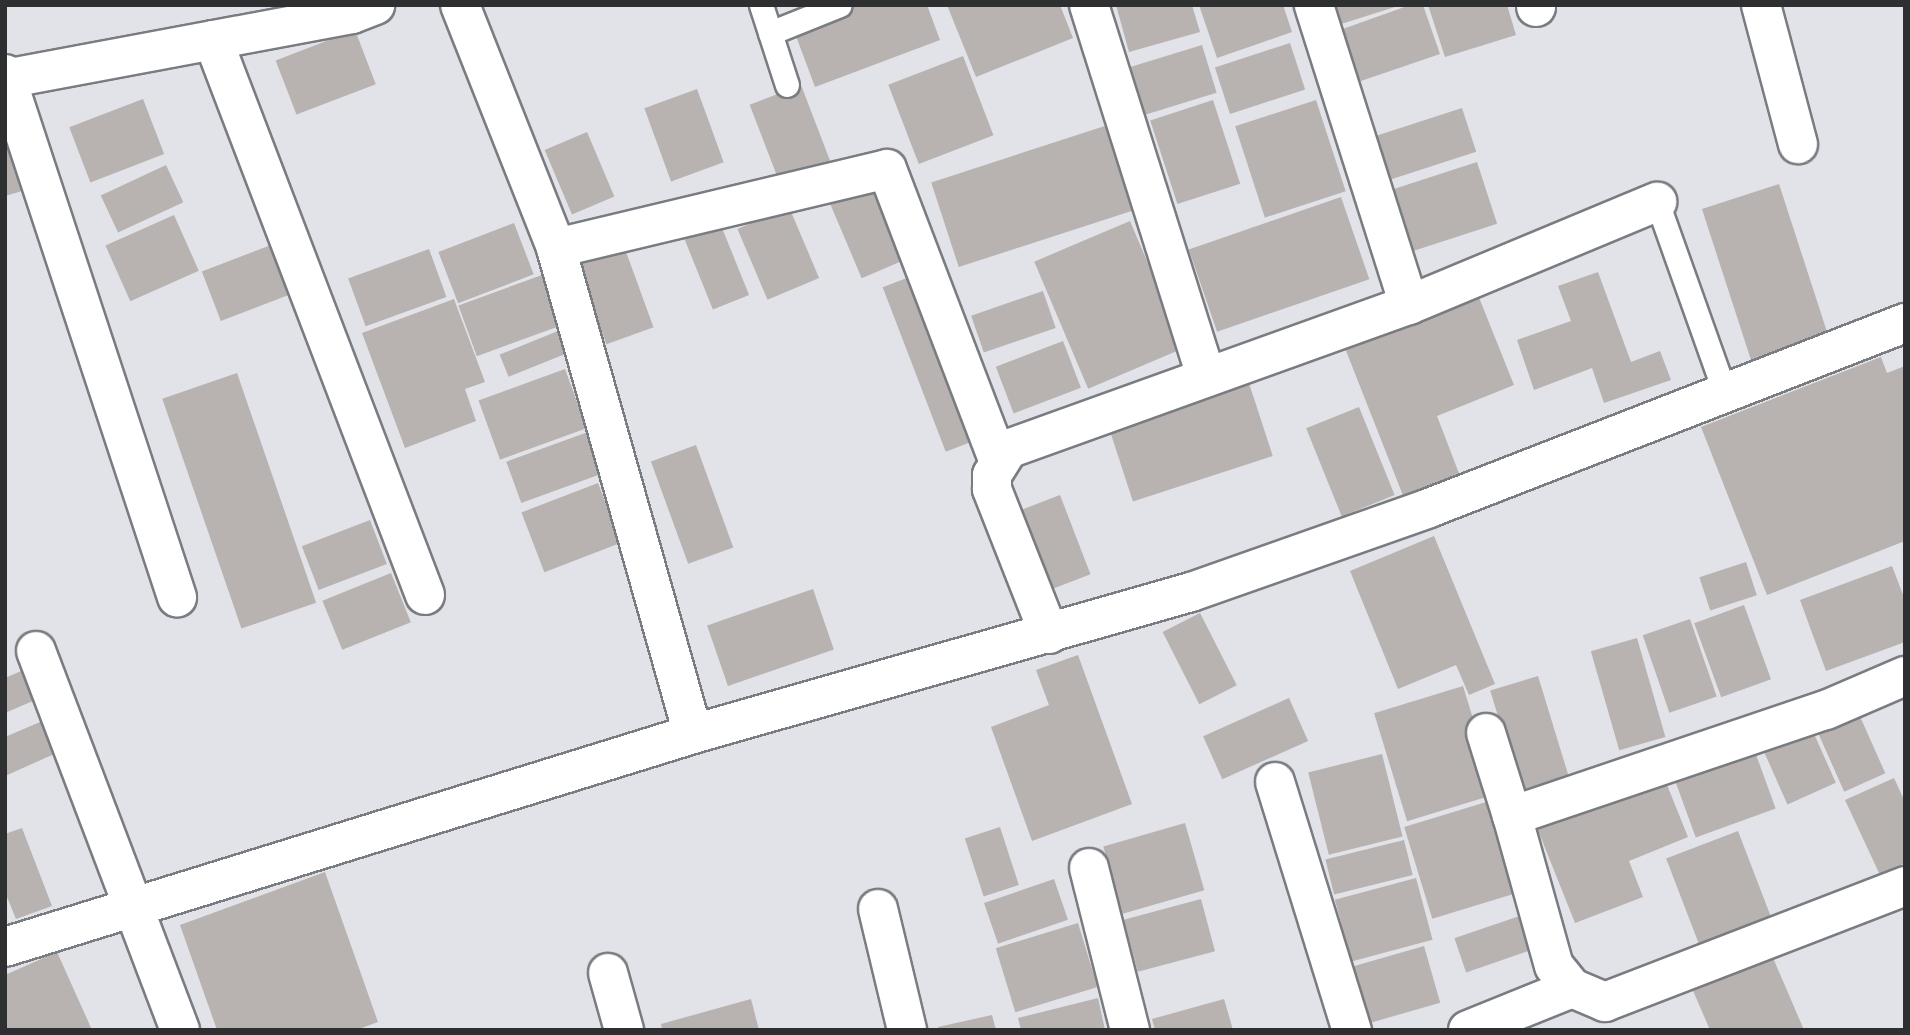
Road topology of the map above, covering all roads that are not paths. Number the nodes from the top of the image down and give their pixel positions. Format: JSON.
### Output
{"nodes":[{"id":1,"x":375,"y":5,"type":"edge"},
{"id":2,"x":460,"y":5,"type":"edge"},
{"id":3,"x":761,"y":5,"type":"edge"},
{"id":4,"x":840,"y":5,"type":"edge"},
{"id":5,"x":1089,"y":5,"type":"edge"},
{"id":6,"x":1314,"y":5,"type":"edge"},
{"id":7,"x":1761,"y":5,"type":"edge"},
{"id":8,"x":770,"y":33,"type":"junction"},
{"id":9,"x":213,"y":40,"type":"junction"},
{"id":10,"x":6,"y":77,"type":"edge"},
{"id":11,"x":787,"y":85,"type":"dead end"},
{"id":12,"x":1798,"y":144,"type":"dead end"},
{"id":13,"x":1657,"y":202,"type":"joint"},
{"id":14,"x":556,"y":248,"type":"junction"},
{"id":15,"x":1409,"y":304,"type":"junction"},
{"id":16,"x":1905,"y":323,"type":"edge"},
{"id":17,"x":1206,"y":376,"type":"junction"},
{"id":18,"x":1725,"y":393,"type":"junction"},
{"id":19,"x":999,"y":462,"type":"junction"},
{"id":20,"x":425,"y":596,"type":"dead end"},
{"id":21,"x":177,"y":597,"type":"dead end"},
{"id":22,"x":1049,"y":634,"type":"junction"},
{"id":23,"x":36,"y":650,"type":"dead end"},
{"id":24,"x":1905,"y":676,"type":"edge"},
{"id":25,"x":1486,"y":733,"type":"dead end"},
{"id":26,"x":693,"y":734,"type":"junction"},
{"id":27,"x":1275,"y":782,"type":"dead end"},
{"id":28,"x":1512,"y":816,"type":"junction"},
{"id":29,"x":1089,"y":868,"type":"dead end"},
{"id":30,"x":1905,"y":886,"type":"edge"},
{"id":31,"x":878,"y":909,"type":"dead end"},
{"id":32,"x":132,"y":911,"type":"junction"},
{"id":33,"x":5,"y":947,"type":"edge"},
{"id":34,"x":608,"y":973,"type":"dead end"},
{"id":35,"x":1572,"y":988,"type":"junction"},
{"id":36,"x":180,"y":1030,"type":"edge"},
{"id":37,"x":624,"y":1030,"type":"edge"},
{"id":38,"x":907,"y":1030,"type":"edge"},
{"id":39,"x":1130,"y":1030,"type":"edge"},
{"id":40,"x":1352,"y":1030,"type":"edge"},
{"id":41,"x":1468,"y":1030,"type":"edge"}],
"edges":[{"from":1,"to":9,"type":"street"},
{"from":2,"to":14,"type":"street"},
{"from":3,"to":8,"type":"lane"},
{"from":4,"to":8,"type":"lane"},
{"from":5,"to":17,"type":"street"},
{"from":6,"to":15,"type":"street"},
{"from":7,"to":12,"type":"street"},
{"from":8,"to":11,"type":"lane"},
{"from":9,"to":10,"type":"street"},
{"from":9,"to":20,"type":"street"},
{"from":10,"to":21,"type":"street"},
{"from":13,"to":15,"type":"street"},
{"from":13,"to":18,"type":"lane"},
{"from":14,"to":19,"type":"street"},
{"from":14,"to":26,"type":"street"},
{"from":15,"to":17,"type":"street"},
{"from":16,"to":18,"type":"street"},
{"from":17,"to":19,"type":"street"},
{"from":18,"to":22,"type":"street"},
{"from":19,"to":22,"type":"street"},
{"from":22,"to":26,"type":"street"},
{"from":23,"to":32,"type":"street"},
{"from":24,"to":28,"type":"street"},
{"from":25,"to":28,"type":"street"},
{"from":26,"to":32,"type":"street"},
{"from":27,"to":40,"type":"street"},
{"from":28,"to":35,"type":"street"},
{"from":29,"to":39,"type":"street"},
{"from":30,"to":35,"type":"street"},
{"from":31,"to":38,"type":"street"},
{"from":32,"to":33,"type":"street"},
{"from":32,"to":36,"type":"street"},
{"from":34,"to":37,"type":"street"},
{"from":35,"to":41,"type":"street"}]}
